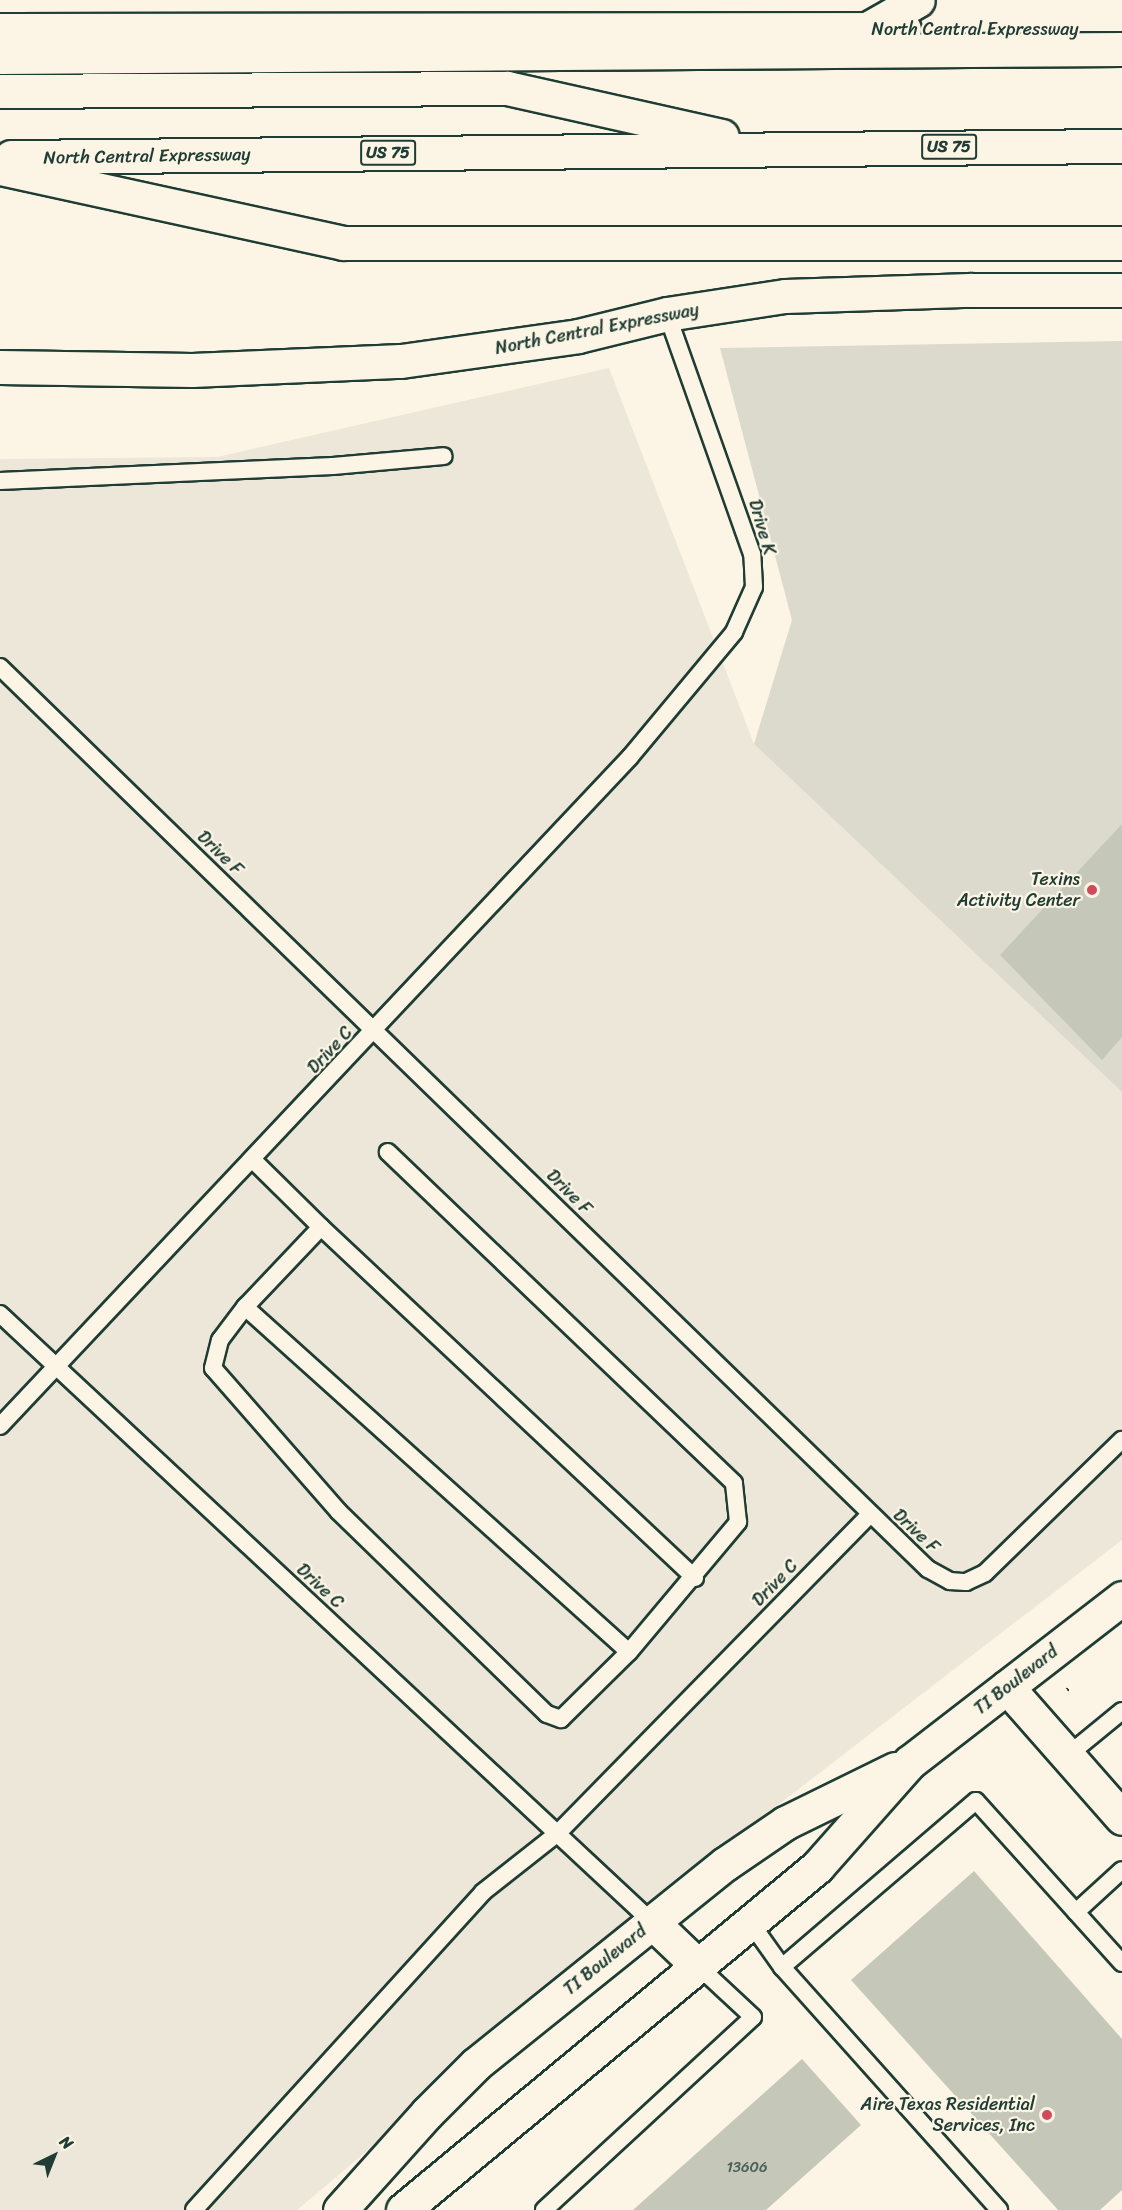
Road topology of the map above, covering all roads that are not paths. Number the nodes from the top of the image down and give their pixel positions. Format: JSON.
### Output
{"nodes":[{"id":1,"x":918,"y":0,"type":"edge"},
{"id":2,"x":868,"y":29,"type":"junction"},
{"id":3,"x":0,"y":30,"type":"edge"},
{"id":4,"x":1122,"y":30,"type":"edge"},
{"id":5,"x":1122,"y":49,"type":"edge"},
{"id":6,"x":0,"y":57,"type":"edge"},
{"id":7,"x":0,"y":92,"type":"edge"},
{"id":8,"x":1122,"y":146,"type":"edge"},
{"id":9,"x":777,"y":148,"type":"junction"},
{"id":10,"x":0,"y":157,"type":"edge"},
{"id":11,"x":0,"y":168,"type":"edge"},
{"id":12,"x":1122,"y":243,"type":"edge"},
{"id":13,"x":1122,"y":290,"type":"edge"},
{"id":14,"x":667,"y":314,"type":"junction"},
{"id":15,"x":8,"y":362,"type":"edge"},
{"id":16,"x":444,"y":456,"type":"dead end"},
{"id":17,"x":0,"y":481,"type":"edge"},
{"id":18,"x":0,"y":667,"type":"edge"},
{"id":19,"x":630,"y":757,"type":"joint"},
{"id":20,"x":376,"y":1030,"type":"junction"},
{"id":21,"x":388,"y":1152,"type":"dead end"},
{"id":22,"x":253,"y":1160,"type":"junction"},
{"id":23,"x":321,"y":1227,"type":"junction"},
{"id":24,"x":245,"y":1307,"type":"junction"},
{"id":25,"x":0,"y":1314,"type":"edge"},
{"id":26,"x":57,"y":1368,"type":"junction"},
{"id":27,"x":0,"y":1426,"type":"edge"},
{"id":28,"x":1122,"y":1440,"type":"edge"},
{"id":29,"x":869,"y":1515,"type":"junction"},
{"id":30,"x":695,"y":1578,"type":"junction"},
{"id":31,"x":1122,"y":1598,"type":"edge"},
{"id":32,"x":629,"y":1652,"type":"junction"},
{"id":33,"x":1007,"y":1687,"type":"junction"},
{"id":34,"x":1122,"y":1711,"type":"edge"},
{"id":35,"x":1067,"y":1756,"type":"junction"},
{"id":36,"x":910,"y":1762,"type":"junction"},
{"id":37,"x":1122,"y":1818,"type":"edge"},
{"id":38,"x":558,"y":1833,"type":"junction"},
{"id":39,"x":1122,"y":1870,"type":"edge"},
{"id":40,"x":1076,"y":1912,"type":"junction"},
{"id":41,"x":652,"y":1922,"type":"junction"},
{"id":42,"x":750,"y":1922,"type":"junction"},
{"id":43,"x":1122,"y":1963,"type":"edge"},
{"id":44,"x":696,"y":1964,"type":"junction"},
{"id":45,"x":782,"y":1967,"type":"junction"},
{"id":46,"x":194,"y":2210,"type":"edge"},
{"id":47,"x":340,"y":2210,"type":"edge"},
{"id":48,"x":404,"y":2210,"type":"edge"},
{"id":49,"x":544,"y":2210,"type":"edge"},
{"id":50,"x":999,"y":2210,"type":"edge"}],
"edges":[{"from":1,"to":2,"type":"main road"},
{"from":2,"to":3,"type":"main road","name":"North Central Expressway"},
{"from":2,"to":4,"type":"main road","name":"North Central Expressway"},
{"from":5,"to":6,"type":"main road"},
{"from":7,"to":9,"type":"main road"},
{"from":8,"to":9,"type":"main road","name":"North Central Expressway","number":"US 75"},
{"from":9,"to":10,"type":"main road","name":"North Central Expressway","number":"US 75"},
{"from":11,"to":12,"type":"main road"},
{"from":13,"to":14,"type":"main road","name":"North Central Expressway"},
{"from":14,"to":15,"type":"main road","name":"North Central Expressway"},
{"from":14,"to":19,"type":"lane","name":"Drive K"},
{"from":16,"to":17,"type":"lane"},
{"from":18,"to":20,"type":"lane","name":"Drive F"},
{"from":19,"to":20,"type":"lane","name":"Drive C"},
{"from":20,"to":22,"type":"lane","name":"Drive C"},
{"from":20,"to":29,"type":"lane","name":"Drive F"},
{"from":21,"to":30,"type":"lane"},
{"from":22,"to":23,"type":"lane"},
{"from":22,"to":26,"type":"lane","name":"Drive C"},
{"from":23,"to":24,"type":"lane"},
{"from":23,"to":30,"type":"lane"},
{"from":24,"to":32,"type":"lane"},
{"from":24,"to":32,"type":"lane"},
{"from":25,"to":26,"type":"lane","name":"Drive C"},
{"from":26,"to":27,"type":"lane","name":"Drive C"},
{"from":26,"to":38,"type":"lane","name":"Drive C"},
{"from":28,"to":29,"type":"lane","name":"Drive F"},
{"from":29,"to":38,"type":"lane","name":"Drive C"},
{"from":30,"to":32,"type":"lane"},
{"from":31,"to":33,"type":"main road","name":"TI Boulevard"},
{"from":33,"to":35,"type":"main road"},
{"from":33,"to":36,"type":"main road","name":"TI Boulevard"},
{"from":34,"to":35,"type":"lane"},
{"from":35,"to":37,"type":"main road"},
{"from":36,"to":41,"type":"main road","name":"TI Boulevard"},
{"from":36,"to":42,"type":"main road","name":"TI Boulevard"},
{"from":38,"to":41,"type":"lane","name":"Drive C"},
{"from":38,"to":46,"type":"lane"},
{"from":39,"to":40,"type":"lane"},
{"from":40,"to":43,"type":"lane"},
{"from":40,"to":45,"type":"lane"},
{"from":41,"to":44,"type":"main road"},
{"from":41,"to":47,"type":"main road","name":"TI Boulevard"},
{"from":42,"to":44,"type":"main road","name":"TI Boulevard"},
{"from":42,"to":45,"type":"lane"},
{"from":44,"to":48,"type":"main road","name":"TI Boulevard"},
{"from":44,"to":49,"type":"lane"},
{"from":45,"to":50,"type":"lane"}]}
